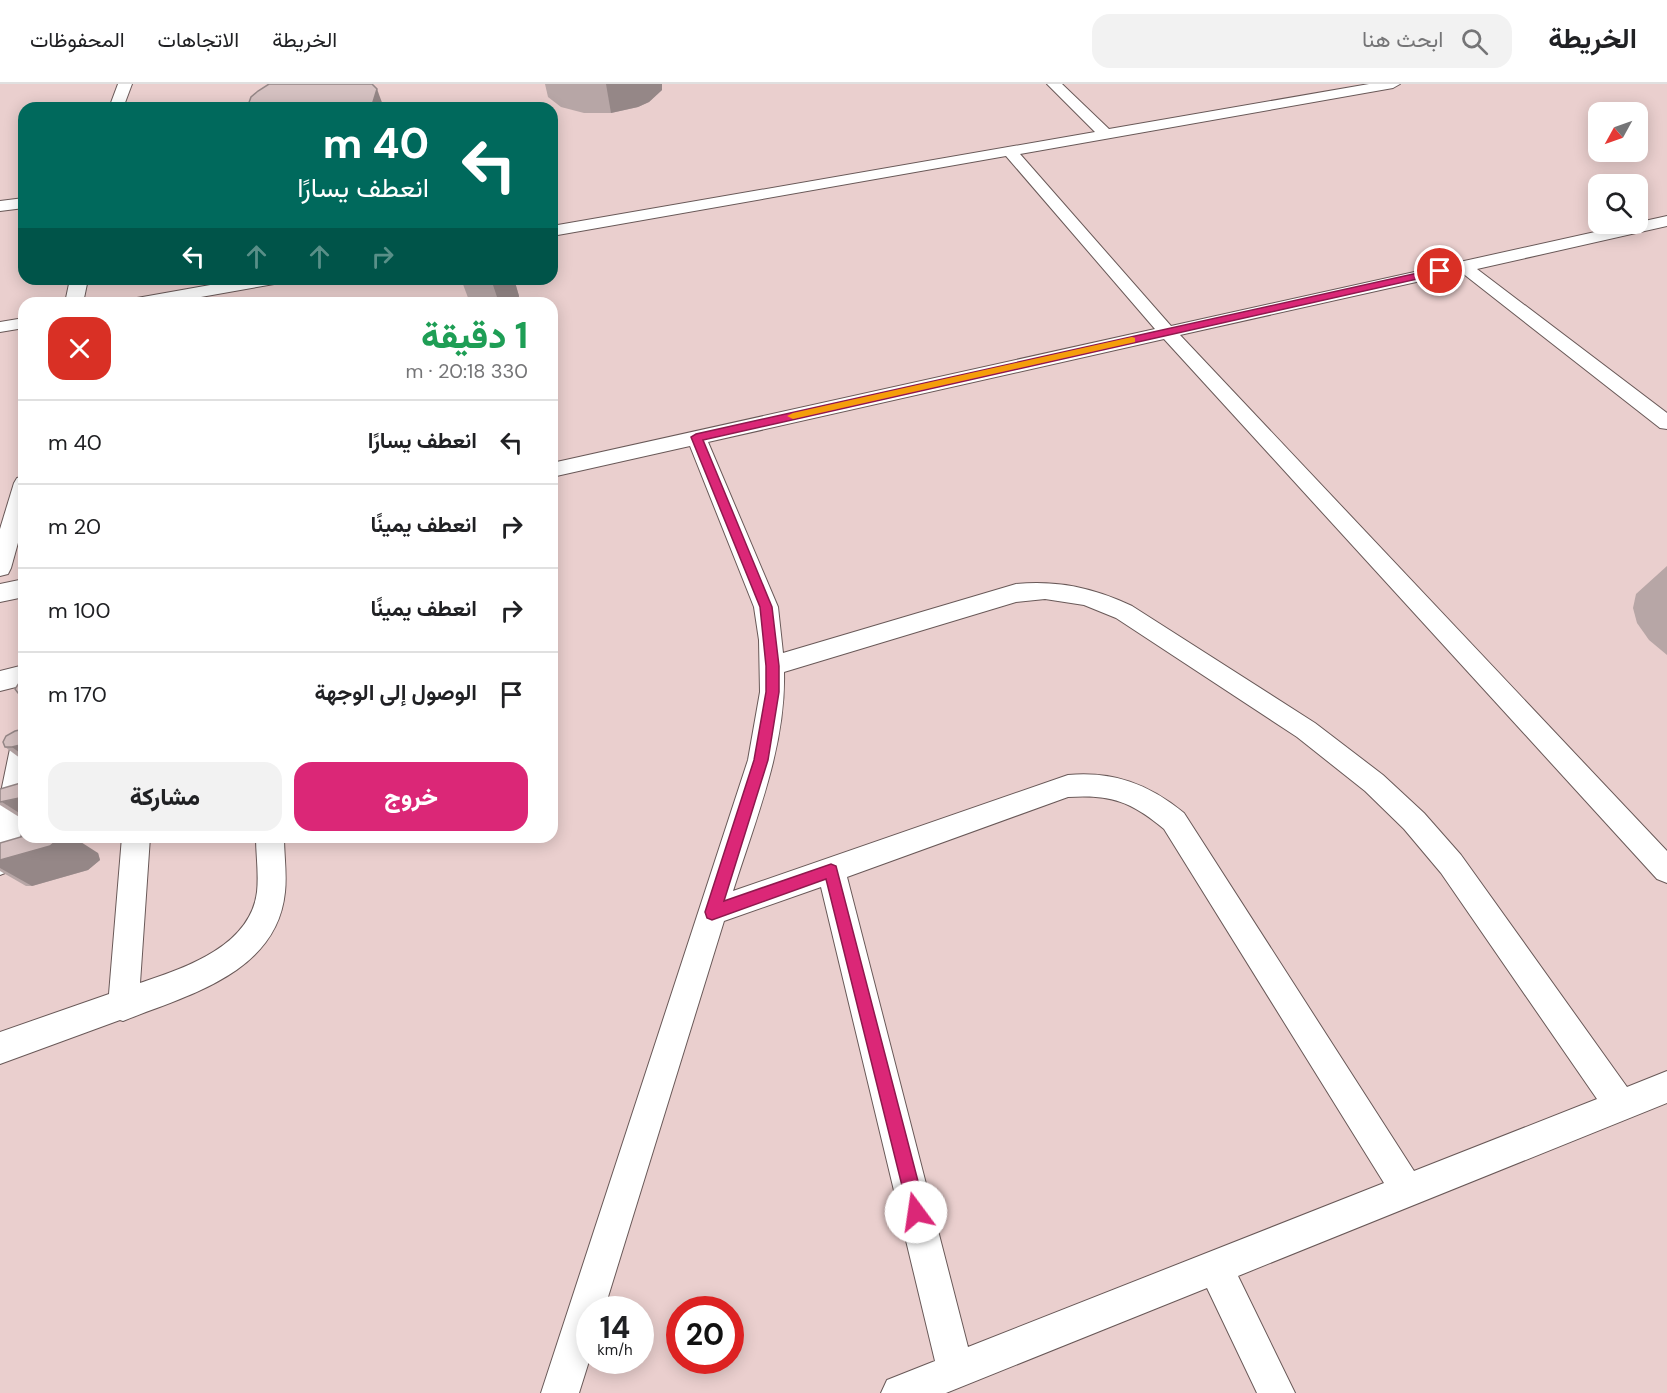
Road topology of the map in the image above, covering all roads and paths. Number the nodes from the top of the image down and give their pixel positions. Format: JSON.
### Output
{"nodes":[{"id":1,"x":125,"y":84,"type":"edge"},
{"id":2,"x":1054,"y":84,"type":"edge"},
{"id":3,"x":1393,"y":84,"type":"edge"},
{"id":4,"x":118,"y":102,"type":"edge"},
{"id":5,"x":1106,"y":134,"type":"junction"},
{"id":6,"x":1010,"y":151,"type":"junction"},
{"id":7,"x":18,"y":204,"type":"edge"},
{"id":8,"x":0,"y":206,"type":"edge"},
{"id":9,"x":1667,"y":221,"type":"edge"},
{"id":10,"x":558,"y":230,"type":"edge"},
{"id":11,"x":1463,"y":266,"type":"junction"},
{"id":12,"x":240,"y":285,"type":"edge"},
{"id":13,"x":170,"y":297,"type":"edge"},
{"id":14,"x":18,"y":324,"type":"edge"},
{"id":15,"x":0,"y":327,"type":"edge"},
{"id":16,"x":1167,"y":332,"type":"junction"},
{"id":17,"x":1667,"y":423,"type":"edge"},
{"id":18,"x":696,"y":437,"type":"junction"},
{"id":19,"x":558,"y":469,"type":"edge"},
{"id":20,"x":18,"y":504,"type":"edge"},
{"id":21,"x":0,"y":568,"type":"edge"},
{"id":22,"x":18,"y":589,"type":"edge"},
{"id":23,"x":0,"y":593,"type":"edge"},
{"id":24,"x":772,"y":666,"type":"junction"},
{"id":25,"x":18,"y":676,"type":"edge"},
{"id":26,"x":0,"y":681,"type":"edge"},
{"id":27,"x":18,"y":774,"type":"edge"},
{"id":28,"x":136,"y":843,"type":"edge"},
{"id":29,"x":270,"y":843,"type":"edge"},
{"id":30,"x":0,"y":862,"type":"edge"},
{"id":31,"x":1667,"y":870,"type":"edge"},
{"id":32,"x":831,"y":871,"type":"junction"},
{"id":33,"x":712,"y":912,"type":"junction"},
{"id":34,"x":123,"y":1006,"type":"junction"},
{"id":35,"x":0,"y":1048,"type":"edge"},
{"id":36,"x":1667,"y":1087,"type":"edge"},
{"id":37,"x":1621,"y":1105,"type":"junction"},
{"id":38,"x":1407,"y":1190,"type":"junction"},
{"id":39,"x":1215,"y":1267,"type":"junction"},
{"id":40,"x":956,"y":1371,"type":"junction"},
{"id":41,"x":560,"y":1393,"type":"edge"},
{"id":42,"x":900,"y":1393,"type":"edge"},
{"id":43,"x":1276,"y":1393,"type":"edge"}],
"edges":[{"from":1,"to":4,"type":"lane"},
{"from":2,"to":5,"type":"lane"},
{"from":3,"to":5,"type":"lane"},
{"from":5,"to":6,"type":"lane"},
{"from":6,"to":10,"type":"lane"},
{"from":6,"to":16,"type":"lane"},
{"from":7,"to":8,"type":"lane"},
{"from":9,"to":11,"type":"lane"},
{"from":11,"to":16,"type":"lane"},
{"from":11,"to":17,"type":"lane"},
{"from":12,"to":13,"type":"lane"},
{"from":14,"to":15,"type":"lane"},
{"from":16,"to":18,"type":"lane"},
{"from":16,"to":31,"type":"lane"},
{"from":18,"to":19,"type":"lane"},
{"from":18,"to":24,"type":"lane"},
{"from":20,"to":21,"type":"lane"},
{"from":22,"to":23,"type":"lane"},
{"from":24,"to":33,"type":"lane"},
{"from":24,"to":37,"type":"lane"},
{"from":25,"to":26,"type":"lane"},
{"from":27,"to":30,"type":"lane"},
{"from":28,"to":34,"type":"lane"},
{"from":29,"to":34,"type":"lane"},
{"from":32,"to":33,"type":"lane"},
{"from":32,"to":38,"type":"lane"},
{"from":32,"to":40,"type":"lane"},
{"from":33,"to":41,"type":"lane"},
{"from":34,"to":35,"type":"lane"},
{"from":36,"to":37,"type":"lane"},
{"from":37,"to":38,"type":"lane"},
{"from":38,"to":39,"type":"lane"},
{"from":39,"to":40,"type":"lane"},
{"from":39,"to":43,"type":"lane"},
{"from":40,"to":42,"type":"lane"}]}
